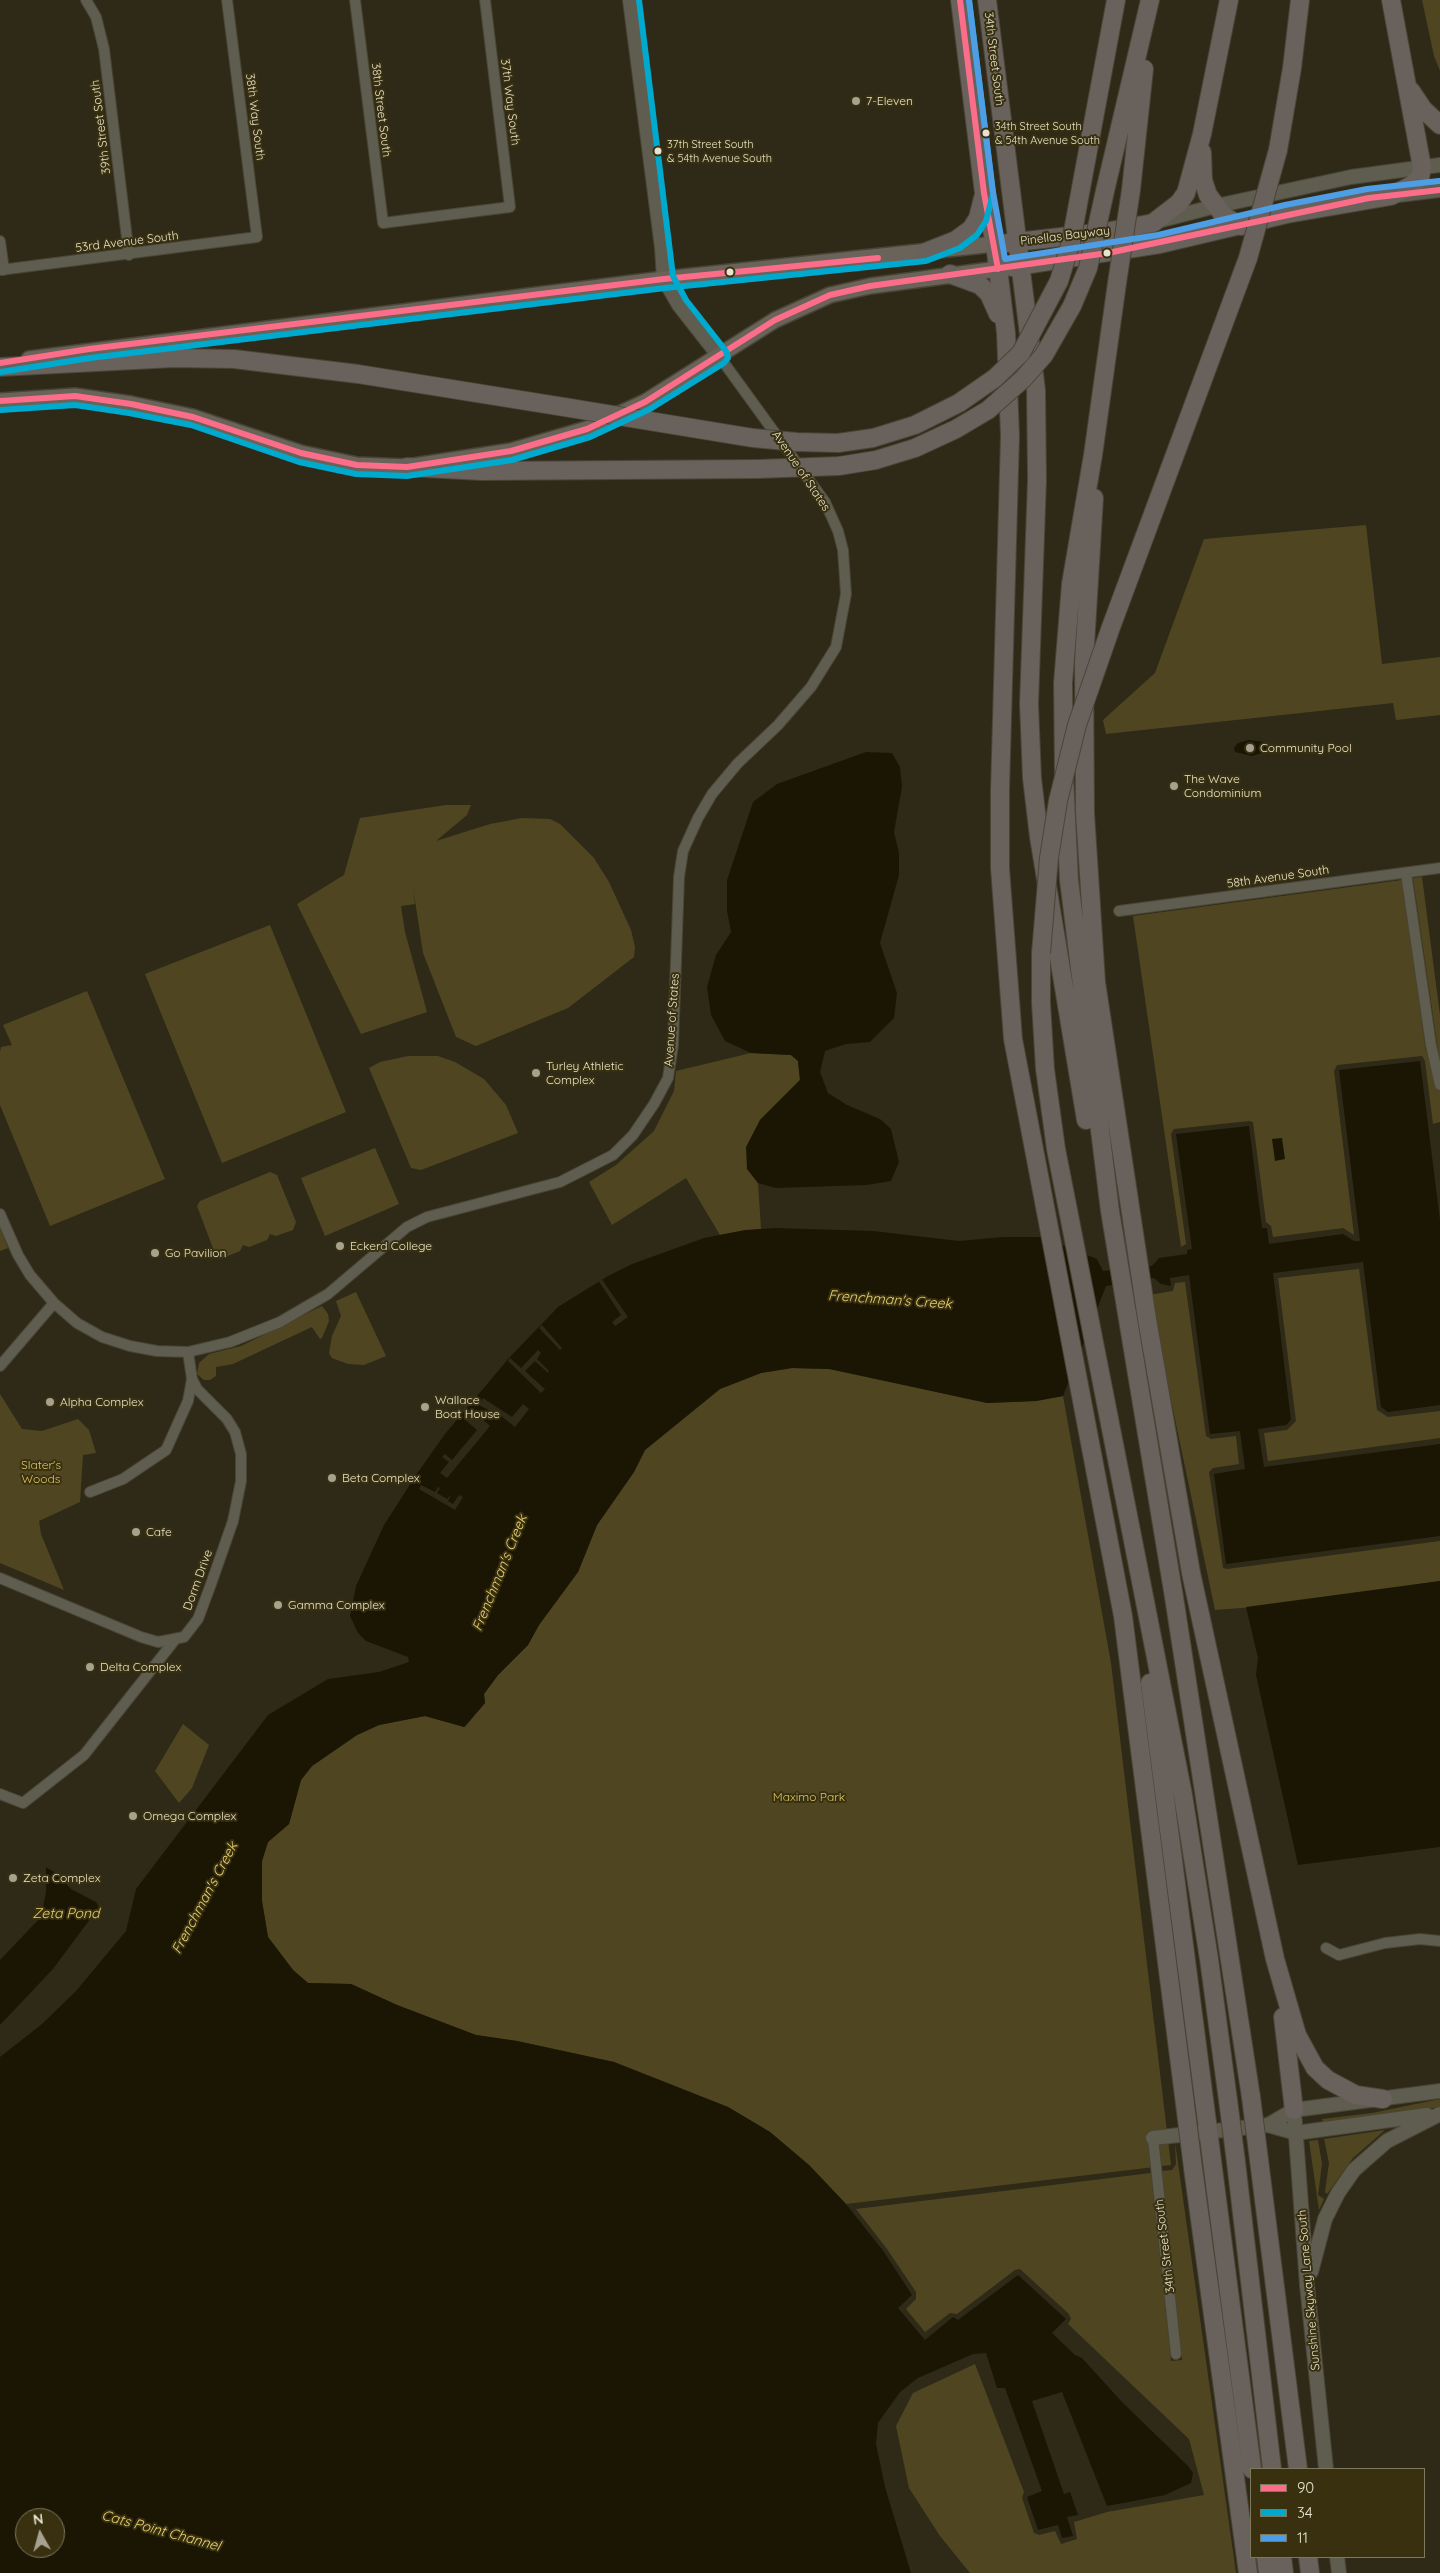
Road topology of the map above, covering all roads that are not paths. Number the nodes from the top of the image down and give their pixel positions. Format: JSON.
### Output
{"nodes":[{"id":1,"x":86,"y":0,"type":"edge"},
{"id":2,"x":227,"y":0,"type":"edge"},
{"id":3,"x":355,"y":0,"type":"edge"},
{"id":4,"x":484,"y":0,"type":"edge"},
{"id":5,"x":630,"y":0,"type":"edge"},
{"id":6,"x":960,"y":0,"type":"edge"},
{"id":7,"x":987,"y":0,"type":"edge"},
{"id":8,"x":1116,"y":0,"type":"edge"},
{"id":9,"x":1151,"y":0,"type":"edge"},
{"id":10,"x":1229,"y":0,"type":"edge"},
{"id":11,"x":1300,"y":0,"type":"edge"},
{"id":12,"x":1391,"y":0,"type":"edge"},
{"id":13,"x":1406,"y":84,"type":"junction"},
{"id":14,"x":1440,"y":125,"type":"edge"},
{"id":15,"x":1202,"y":134,"type":"junction"},
{"id":16,"x":1440,"y":165,"type":"edge"},
{"id":17,"x":1422,"y":167,"type":"junction"},
{"id":18,"x":1440,"y":190,"type":"edge"},
{"id":19,"x":984,"y":193,"type":"junction"},
{"id":20,"x":1391,"y":196,"type":"junction"},
{"id":21,"x":1216,"y":206,"type":"junction"},
{"id":22,"x":510,"y":207,"type":"joint"},
{"id":23,"x":1153,"y":222,"type":"junction"},
{"id":24,"x":1241,"y":226,"type":"junction"},
{"id":25,"x":257,"y":237,"type":"joint"},
{"id":26,"x":0,"y":241,"type":"edge"},
{"id":27,"x":1018,"y":242,"type":"junction"},
{"id":28,"x":995,"y":244,"type":"junction"},
{"id":29,"x":924,"y":253,"type":"junction"},
{"id":30,"x":129,"y":255,"type":"junction"},
{"id":31,"x":1021,"y":266,"type":"junction"},
{"id":32,"x":998,"y":268,"type":"junction"},
{"id":33,"x":2,"y":270,"type":"edge"},
{"id":34,"x":950,"y":274,"type":"junction"},
{"id":35,"x":664,"y":279,"type":"junction"},
{"id":36,"x":1006,"y":333,"type":"junction"},
{"id":37,"x":719,"y":356,"type":"junction"},
{"id":38,"x":0,"y":365,"type":"edge"},
{"id":39,"x":0,"y":400,"type":"edge"},
{"id":40,"x":1093,"y":455,"type":"junction"},
{"id":41,"x":407,"y":467,"type":"junction"},
{"id":42,"x":1440,"y":868,"type":"edge"},
{"id":43,"x":1406,"y":873,"type":"junction"},
{"id":44,"x":1119,"y":911,"type":"dead end"},
{"id":45,"x":1440,"y":1085,"type":"edge"},
{"id":46,"x":1106,"y":1187,"type":"junction"},
{"id":47,"x":0,"y":1214,"type":"edge"},
{"id":48,"x":54,"y":1303,"type":"junction"},
{"id":49,"x":188,"y":1352,"type":"junction"},
{"id":50,"x":0,"y":1366,"type":"edge"},
{"id":51,"x":192,"y":1379,"type":"junction"},
{"id":52,"x":90,"y":1492,"type":"dead end"},
{"id":53,"x":0,"y":1578,"type":"edge"},
{"id":54,"x":174,"y":1641,"type":"junction"},
{"id":55,"x":1154,"y":1648,"type":"junction"},
{"id":56,"x":0,"y":1794,"type":"edge"},
{"id":57,"x":1440,"y":1941,"type":"edge"},
{"id":58,"x":1326,"y":1948,"type":"dead end"},
{"id":59,"x":1275,"y":1959,"type":"junction"},
{"id":60,"x":1440,"y":2092,"type":"edge"},
{"id":61,"x":1384,"y":2099,"type":"junction"},
{"id":62,"x":1294,"y":2110,"type":"junction"},
{"id":63,"x":1440,"y":2114,"type":"edge"},
{"id":64,"x":1268,"y":2124,"type":"junction"},
{"id":65,"x":1209,"y":2132,"type":"junction"},
{"id":66,"x":1296,"y":2133,"type":"junction"},
{"id":67,"x":1153,"y":2138,"type":"joint"},
{"id":68,"x":1307,"y":2285,"type":"junction"},
{"id":69,"x":1176,"y":2354,"type":"dead end"},
{"id":70,"x":1252,"y":2468,"type":"edge"},
{"id":71,"x":1272,"y":2468,"type":"edge"},
{"id":72,"x":1298,"y":2468,"type":"edge"},
{"id":73,"x":1326,"y":2468,"type":"edge"},
{"id":74,"x":1266,"y":2558,"type":"edge"},
{"id":75,"x":1282,"y":2558,"type":"edge"},
{"id":76,"x":1308,"y":2558,"type":"edge"},
{"id":77,"x":1337,"y":2558,"type":"edge"},
{"id":78,"x":1248,"y":2573,"type":"edge"},
{"id":79,"x":1268,"y":2573,"type":"edge"},
{"id":80,"x":1284,"y":2573,"type":"edge"},
{"id":81,"x":1310,"y":2573,"type":"edge"},
{"id":82,"x":1339,"y":2573,"type":"edge"}],
"edges":[{"from":1,"to":30,"type":"street","name":"39th Street South"},
{"from":2,"to":25,"type":"street","name":"38th Way South"},
{"from":3,"to":22,"type":"street","name":"38th Street South"},
{"from":4,"to":22,"type":"street","name":"37th Way South"},
{"from":5,"to":35,"type":"street"},
{"from":6,"to":19,"type":"highway"},
{"from":7,"to":27,"type":"highway","name":"34th Street South"},
{"from":8,"to":38,"type":"highway","bridge":true},
{"from":9,"to":40,"type":"highway","bridge":true},
{"from":9,"to":41,"type":"highway","bridge":true},
{"from":10,"to":15,"type":"highway"},
{"from":11,"to":55,"type":"highway","bridge":true},
{"from":12,"to":13,"type":"highway"},
{"from":13,"to":14,"type":"highway"},
{"from":13,"to":17,"type":"highway"},
{"from":15,"to":21,"type":"highway"},
{"from":15,"to":23,"type":"highway"},
{"from":16,"to":17,"type":"street","name":"Pinellas Bayway"},
{"from":17,"to":20,"type":"highway"},
{"from":17,"to":21,"type":"street","name":"Pinellas Bayway"},
{"from":18,"to":20,"type":"street","name":"Pinellas Bayway"},
{"from":19,"to":28,"type":"highway"},
{"from":19,"to":29,"type":"highway"},
{"from":20,"to":24,"type":"highway","name":"Pinellas Bayway"},
{"from":21,"to":23,"type":"street","name":"Pinellas Bayway"},
{"from":21,"to":24,"type":"highway"},
{"from":23,"to":27,"type":"highway","name":"Pinellas Bayway"},
{"from":24,"to":31,"type":"highway","name":"Pinellas Bayway"},
{"from":25,"to":30,"type":"street","name":"53rd Avenue South"},
{"from":26,"to":33,"type":"street"},
{"from":27,"to":28,"type":"highway","name":"Pinellas Bayway"},
{"from":27,"to":31,"type":"highway","name":"34th Street South"},
{"from":28,"to":29,"type":"main road","name":"Pinellas Bayway"},
{"from":28,"to":32,"type":"highway"},
{"from":29,"to":35,"type":"main road","name":"Pinellas Bayway"},
{"from":30,"to":33,"type":"street","name":"53rd Avenue South"},
{"from":31,"to":32,"type":"highway","name":"Pinellas Bayway"},
{"from":31,"to":46,"type":"highway","name":"34th Street South"},
{"from":32,"to":34,"type":"main road","name":"Pinellas Bayway"},
{"from":32,"to":36,"type":"highway"},
{"from":34,"to":36,"type":"highway"},
{"from":34,"to":37,"type":"main road","name":"Pinellas Bayway"},
{"from":35,"to":37,"type":"street","name":"Avenue of States"},
{"from":35,"to":38,"type":"main road","name":"Pinellas Bayway"},
{"from":36,"to":78,"type":"highway","bridge":true},
{"from":37,"to":41,"type":"main road","name":"Pinellas Bayway"},
{"from":37,"to":49,"type":"street","name":"Avenue of States"},
{"from":39,"to":41,"type":"main road","name":"Pinellas Bayway"},
{"from":40,"to":46,"type":"highway"},
{"from":40,"to":59,"type":"highway"},
{"from":42,"to":43,"type":"street","name":"58th Avenue South"},
{"from":43,"to":44,"type":"street","name":"58th Avenue South"},
{"from":43,"to":45,"type":"street"},
{"from":46,"to":72,"type":"highway","bridge":true},
{"from":47,"to":48,"type":"street","name":"Avenue of States"},
{"from":48,"to":49,"type":"street","name":"Avenue of States"},
{"from":48,"to":50,"type":"street"},
{"from":49,"to":51,"type":"street"},
{"from":51,"to":52,"type":"street"},
{"from":51,"to":54,"type":"street","name":"Dorm Drive"},
{"from":53,"to":54,"type":"street"},
{"from":54,"to":56,"type":"street","name":"Dorm Drive"},
{"from":55,"to":65,"type":"highway"},
{"from":55,"to":71,"type":"highway","bridge":true},
{"from":57,"to":58,"type":"street"},
{"from":59,"to":61,"type":"highway"},
{"from":59,"to":62,"type":"highway"},
{"from":60,"to":61,"type":"street"},
{"from":61,"to":62,"type":"street"},
{"from":62,"to":64,"type":"street"},
{"from":62,"to":66,"type":"street","name":"Sunshine Skyway Lane South"},
{"from":63,"to":66,"type":"street"},
{"from":63,"to":68,"type":"street"},
{"from":64,"to":65,"type":"street"},
{"from":64,"to":66,"type":"street"},
{"from":65,"to":67,"type":"street"},
{"from":65,"to":70,"type":"highway"},
{"from":66,"to":68,"type":"street","name":"Sunshine Skyway Lane South"},
{"from":67,"to":69,"type":"street","name":"34th Street South"},
{"from":68,"to":73,"type":"street","name":"Sunshine Skyway Lane South"},
{"from":74,"to":79,"type":"highway"},
{"from":75,"to":80,"type":"highway"},
{"from":76,"to":81,"type":"highway"},
{"from":77,"to":82,"type":"street"}]}
